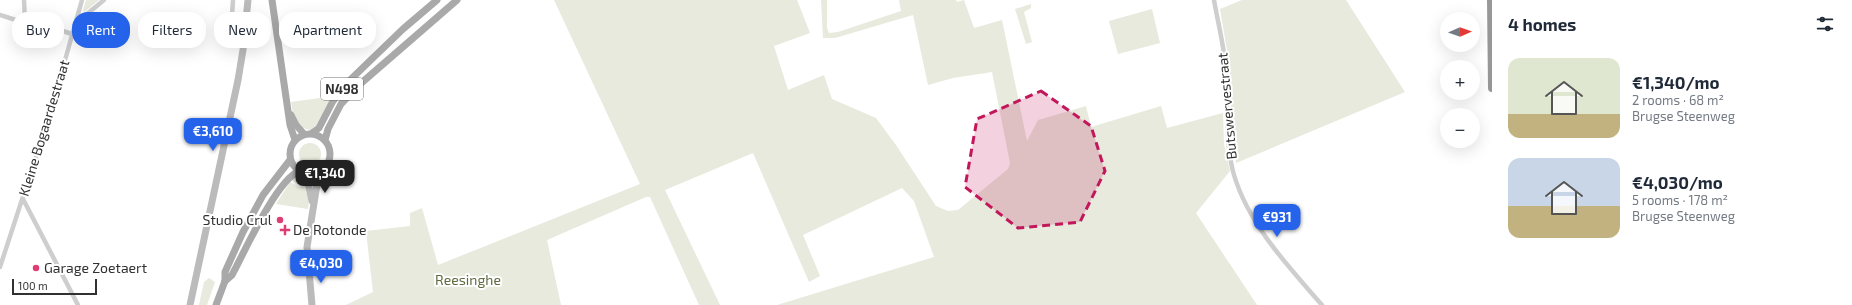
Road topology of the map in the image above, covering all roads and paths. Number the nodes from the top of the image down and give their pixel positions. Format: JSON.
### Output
{"nodes":[{"id":1,"x":24,"y":0,"type":"edge"},
{"id":2,"x":82,"y":0,"type":"edge"},
{"id":3,"x":104,"y":0,"type":"edge"},
{"id":4,"x":233,"y":0,"type":"edge"},
{"id":5,"x":248,"y":0,"type":"edge"},
{"id":6,"x":272,"y":0,"type":"edge"},
{"id":7,"x":437,"y":0,"type":"edge"},
{"id":8,"x":458,"y":0,"type":"edge"},
{"id":9,"x":1214,"y":0,"type":"edge"},
{"id":10,"x":1491,"y":0,"type":"edge"},
{"id":11,"x":25,"y":12,"type":"edge"},
{"id":12,"x":79,"y":12,"type":"edge"},
{"id":13,"x":89,"y":12,"type":"edge"},
{"id":14,"x":232,"y":12,"type":"edge"},
{"id":15,"x":0,"y":15,"type":"edge"},
{"id":16,"x":12,"y":19,"type":"edge"},
{"id":17,"x":64,"y":31,"type":"edge"},
{"id":18,"x":72,"y":34,"type":"joint"},
{"id":19,"x":1492,"y":88,"type":"edge"},
{"id":20,"x":287,"y":106,"type":"junction"},
{"id":21,"x":312,"y":133,"type":"junction"},
{"id":22,"x":304,"y":134,"type":"junction"},
{"id":23,"x":295,"y":140,"type":"junction"},
{"id":24,"x":325,"y":140,"type":"junction"},
{"id":25,"x":290,"y":160,"type":"junction"},
{"id":26,"x":302,"y":172,"type":"junction"},
{"id":27,"x":319,"y":172,"type":"junction"},
{"id":28,"x":23,"y":199,"type":"junction"},
{"id":29,"x":312,"y":210,"type":"junction"},
{"id":30,"x":0,"y":267,"type":"edge"},
{"id":31,"x":225,"y":281,"type":"junction"},
{"id":32,"x":78,"y":305,"type":"edge"},
{"id":33,"x":190,"y":305,"type":"edge"},
{"id":34,"x":216,"y":305,"type":"edge"},
{"id":35,"x":312,"y":305,"type":"edge"},
{"id":36,"x":1322,"y":305,"type":"edge"}],
"edges":[{"from":1,"to":11,"type":"street"},
{"from":2,"to":12,"type":"street","name":"Kleine Bogaardestraat"},
{"from":3,"to":13,"type":"street"},
{"from":4,"to":14,"type":"street"},
{"from":5,"to":33,"type":"main road"},
{"from":6,"to":20,"type":"main road"},
{"from":7,"to":21,"type":"main road","number":"N498"},
{"from":8,"to":24,"type":"main road","number":"N498"},
{"from":9,"to":36,"type":"street","name":"Butswervestraat"},
{"from":10,"to":19,"type":"highway"},
{"from":15,"to":16,"type":"street"},
{"from":17,"to":18,"type":"street"},
{"from":18,"to":28,"type":"street","name":"Kleine Bogaardestraat"},
{"from":20,"to":22,"type":"main road"},
{"from":20,"to":23,"type":"main road"},
{"from":21,"to":22,"type":"main road"},
{"from":21,"to":24,"type":"main road"},
{"from":22,"to":23,"type":"main road"},
{"from":23,"to":25,"type":"main road"},
{"from":24,"to":27,"type":"main road"},
{"from":25,"to":26,"type":"main road"},
{"from":25,"to":31,"type":"main road"},
{"from":26,"to":27,"type":"main road"},
{"from":26,"to":29,"type":"main road"},
{"from":26,"to":31,"type":"main road"},
{"from":27,"to":29,"type":"main road"},
{"from":28,"to":30,"type":"street","name":"Kleine Bogaardestraat"},
{"from":28,"to":32,"type":"street"},
{"from":29,"to":35,"type":"main road"},
{"from":31,"to":34,"type":"main road"}]}
